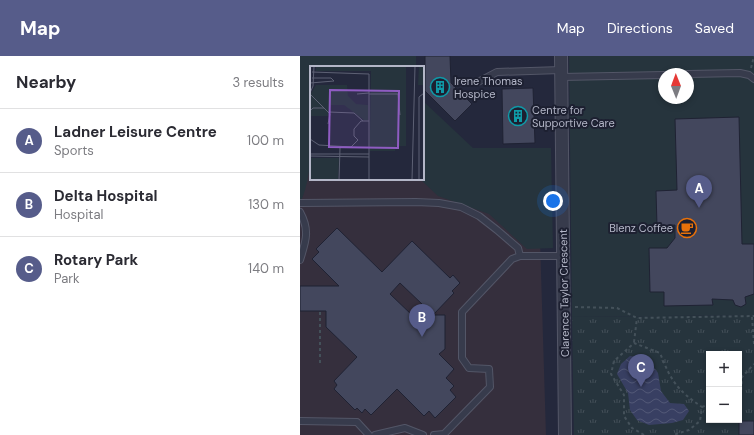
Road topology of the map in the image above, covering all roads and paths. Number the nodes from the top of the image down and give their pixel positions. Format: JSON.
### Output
{"nodes":[{"id":1,"x":561,"y":56,"type":"edge"},
{"id":2,"x":754,"y":56,"type":"edge"},
{"id":3,"x":561,"y":74,"type":"junction"},
{"id":4,"x":694,"y":74,"type":"edge"},
{"id":5,"x":658,"y":75,"type":"edge"},
{"id":6,"x":751,"y":77,"type":"edge"},
{"id":7,"x":478,"y":82,"type":"dead end"},
{"id":8,"x":300,"y":203,"type":"edge"},
{"id":9,"x":300,"y":212,"type":"edge"},
{"id":10,"x":520,"y":256,"type":"junction"},
{"id":11,"x":563,"y":256,"type":"junction"},
{"id":12,"x":300,"y":260,"type":"edge"},
{"id":13,"x":564,"y":307,"type":"junction"},
{"id":14,"x":320,"y":312,"type":"dead end"},
{"id":15,"x":753,"y":316,"type":"edge"},
{"id":16,"x":637,"y":318,"type":"junction"},
{"id":17,"x":634,"y":343,"type":"junction"},
{"id":18,"x":754,"y":344,"type":"edge"},
{"id":19,"x":320,"y":364,"type":"dead end"},
{"id":20,"x":754,"y":364,"type":"edge"},
{"id":21,"x":742,"y":387,"type":"edge"},
{"id":22,"x":706,"y":405,"type":"edge"},
{"id":23,"x":702,"y":407,"type":"junction"},
{"id":24,"x":300,"y":421,"type":"edge"},
{"id":25,"x":369,"y":435,"type":"edge"},
{"id":26,"x":375,"y":435,"type":"edge"},
{"id":27,"x":423,"y":435,"type":"edge"},
{"id":28,"x":434,"y":435,"type":"edge"},
{"id":29,"x":565,"y":435,"type":"edge"},
{"id":30,"x":644,"y":435,"type":"edge"},
{"id":31,"x":675,"y":435,"type":"edge"}],
"edges":[{"from":1,"to":3,"type":"street","name":"Clarence Taylor Crescent"},
{"from":2,"to":6,"type":"path"},
{"from":3,"to":5,"type":"lane"},
{"from":3,"to":7,"type":"lane"},
{"from":3,"to":11,"type":"street","name":"Clarence Taylor Crescent"},
{"from":4,"to":6,"type":"lane"},
{"from":8,"to":10,"type":"lane"},
{"from":9,"to":12,"type":"lane"},
{"from":10,"to":11,"type":"lane"},
{"from":10,"to":28,"type":"lane"},
{"from":11,"to":13,"type":"street","name":"Clarence Taylor Crescent"},
{"from":13,"to":16,"type":"path"},
{"from":13,"to":29,"type":"street","name":"Clarence Taylor Crescent"},
{"from":14,"to":19,"type":"path"},
{"from":15,"to":16,"type":"path"},
{"from":15,"to":18,"type":"path"},
{"from":16,"to":17,"type":"path"},
{"from":17,"to":23,"type":"path"},
{"from":17,"to":30,"type":"path"},
{"from":20,"to":21,"type":"path"},
{"from":22,"to":23,"type":"path"},
{"from":23,"to":31,"type":"path"},
{"from":24,"to":25,"type":"lane"},
{"from":26,"to":27,"type":"lane"}]}
